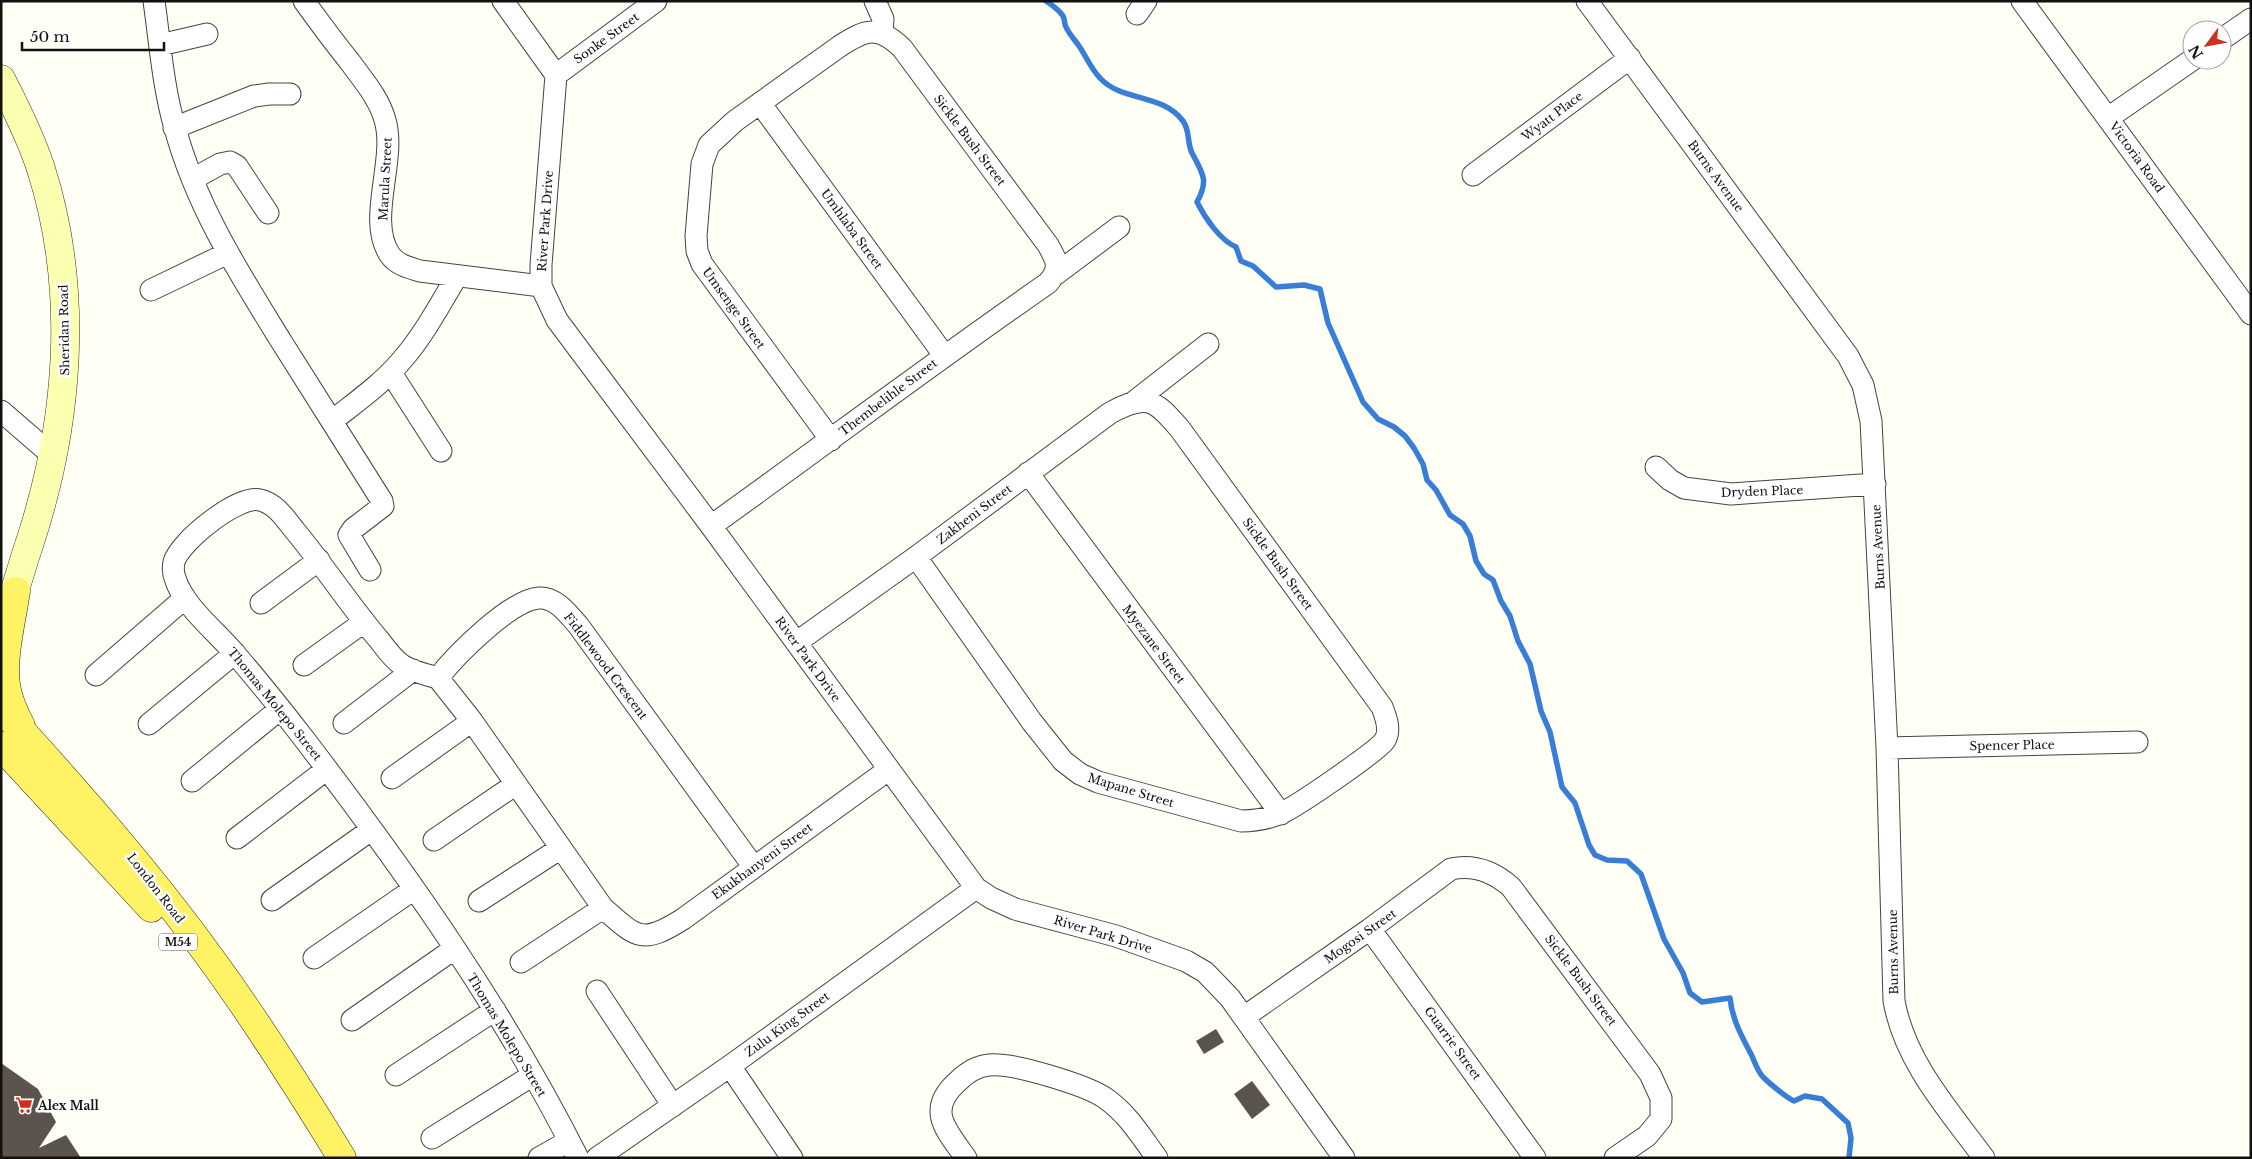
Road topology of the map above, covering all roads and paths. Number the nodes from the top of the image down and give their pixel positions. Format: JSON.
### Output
{"nodes":[{"id":1,"x":154,"y":1,"type":"edge"},
{"id":2,"x":304,"y":1,"type":"edge"},
{"id":3,"x":503,"y":1,"type":"edge"},
{"id":4,"x":656,"y":1,"type":"edge"},
{"id":5,"x":874,"y":1,"type":"edge"},
{"id":6,"x":1587,"y":1,"type":"edge"},
{"id":7,"x":2022,"y":1,"type":"edge"},
{"id":8,"x":2251,"y":19,"type":"edge"},
{"id":9,"x":876,"y":32,"type":"junction"},
{"id":10,"x":2232,"y":32,"type":"edge"},
{"id":11,"x":206,"y":34,"type":"dead end"},
{"id":12,"x":160,"y":45,"type":"junction"},
{"id":13,"x":1630,"y":58,"type":"junction"},
{"id":14,"x":2182,"y":67,"type":"edge"},
{"id":15,"x":556,"y":75,"type":"junction"},
{"id":16,"x":1,"y":79,"type":"edge"},
{"id":17,"x":290,"y":94,"type":"dead end"},
{"id":18,"x":760,"y":103,"type":"junction"},
{"id":19,"x":2108,"y":118,"type":"junction"},
{"id":20,"x":174,"y":128,"type":"junction"},
{"id":21,"x":1473,"y":175,"type":"dead end"},
{"id":22,"x":193,"y":179,"type":"junction"},
{"id":23,"x":268,"y":213,"type":"dead end"},
{"id":24,"x":1119,"y":227,"type":"dead end"},
{"id":25,"x":226,"y":254,"type":"junction"},
{"id":26,"x":1056,"y":269,"type":"junction"},
{"id":27,"x":457,"y":276,"type":"junction"},
{"id":28,"x":541,"y":286,"type":"junction"},
{"id":29,"x":151,"y":290,"type":"dead end"},
{"id":30,"x":2251,"y":314,"type":"edge"},
{"id":31,"x":1208,"y":344,"type":"dead end"},
{"id":32,"x":944,"y":355,"type":"junction"},
{"id":33,"x":390,"y":373,"type":"junction"},
{"id":34,"x":1135,"y":401,"type":"junction"},
{"id":35,"x":1,"y":411,"type":"edge"},
{"id":36,"x":332,"y":422,"type":"junction"},
{"id":37,"x":831,"y":440,"type":"junction"},
{"id":38,"x":441,"y":452,"type":"dead end"},
{"id":39,"x":53,"y":456,"type":"junction"},
{"id":40,"x":1656,"y":466,"type":"dead end"},
{"id":41,"x":1028,"y":473,"type":"junction"},
{"id":42,"x":1875,"y":484,"type":"junction"},
{"id":43,"x":711,"y":526,"type":"junction"},
{"id":44,"x":916,"y":557,"type":"junction"},
{"id":45,"x":319,"y":560,"type":"junction"},
{"id":46,"x":370,"y":570,"type":"dead end"},
{"id":47,"x":9,"y":586,"type":"edge"},
{"id":48,"x":185,"y":598,"type":"junction"},
{"id":49,"x":261,"y":603,"type":"dead end"},
{"id":50,"x":364,"y":622,"type":"junction"},
{"id":51,"x":1,"y":623,"type":"edge"},
{"id":52,"x":796,"y":642,"type":"junction"},
{"id":53,"x":234,"y":653,"type":"junction"},
{"id":54,"x":304,"y":665,"type":"dead end"},
{"id":55,"x":413,"y":670,"type":"junction"},
{"id":56,"x":96,"y":676,"type":"dead end"},
{"id":57,"x":438,"y":678,"type":"junction"},
{"id":58,"x":1,"y":708,"type":"edge"},
{"id":59,"x":280,"y":708,"type":"junction"},
{"id":60,"x":472,"y":721,"type":"junction"},
{"id":61,"x":344,"y":723,"type":"dead end"},
{"id":62,"x":149,"y":724,"type":"dead end"},
{"id":63,"x":1388,"y":728,"type":"joint"},
{"id":64,"x":13,"y":740,"type":"edge"},
{"id":65,"x":2137,"y":742,"type":"dead end"},
{"id":66,"x":1887,"y":748,"type":"junction"},
{"id":67,"x":327,"y":769,"type":"junction"},
{"id":68,"x":888,"y":770,"type":"junction"},
{"id":69,"x":392,"y":778,"type":"dead end"},
{"id":70,"x":192,"y":781,"type":"dead end"},
{"id":71,"x":516,"y":784,"type":"junction"},
{"id":72,"x":1281,"y":814,"type":"junction"},
{"id":73,"x":372,"y":830,"type":"junction"},
{"id":74,"x":237,"y":838,"type":"dead end"},
{"id":75,"x":434,"y":840,"type":"dead end"},
{"id":76,"x":562,"y":848,"type":"junction"},
{"id":77,"x":753,"y":866,"type":"junction"},
{"id":78,"x":1478,"y":868,"type":"joint"},
{"id":79,"x":976,"y":888,"type":"junction"},
{"id":80,"x":414,"y":889,"type":"junction"},
{"id":81,"x":272,"y":900,"type":"dead end"},
{"id":82,"x":479,"y":901,"type":"dead end"},
{"id":83,"x":603,"y":908,"type":"junction"},
{"id":84,"x":1370,"y":929,"type":"junction"},
{"id":85,"x":454,"y":949,"type":"junction"},
{"id":86,"x":314,"y":958,"type":"dead end"},
{"id":87,"x":521,"y":962,"type":"dead end"},
{"id":88,"x":597,"y":991,"type":"dead end"},
{"id":89,"x":495,"y":1010,"type":"junction"},
{"id":90,"x":1244,"y":1017,"type":"junction"},
{"id":91,"x":352,"y":1020,"type":"dead end"},
{"id":92,"x":730,"y":1066,"type":"junction"},
{"id":93,"x":396,"y":1075,"type":"dead end"},
{"id":94,"x":532,"y":1076,"type":"junction"},
{"id":95,"x":673,"y":1106,"type":"junction"},
{"id":96,"x":432,"y":1138,"type":"dead end"},
{"id":97,"x":574,"y":1149,"type":"edge"},
{"id":98,"x":790,"y":1157,"type":"edge"},
{"id":99,"x":328,"y":1158,"type":"edge"},
{"id":100,"x":342,"y":1158,"type":"edge"},
{"id":101,"x":539,"y":1158,"type":"edge"},
{"id":102,"x":597,"y":1158,"type":"edge"},
{"id":103,"x":966,"y":1158,"type":"edge"},
{"id":104,"x":1156,"y":1158,"type":"edge"},
{"id":105,"x":1344,"y":1158,"type":"edge"},
{"id":106,"x":1535,"y":1158,"type":"edge"},
{"id":107,"x":1615,"y":1158,"type":"edge"},
{"id":108,"x":1984,"y":1158,"type":"edge"}],
"edges":[{"from":1,"to":12,"type":"street"},
{"from":2,"to":27,"type":"street","name":"Marula Street"},
{"from":3,"to":15,"type":"street"},
{"from":4,"to":15,"type":"street","name":"Sonke Street"},
{"from":5,"to":9,"type":"street"},
{"from":6,"to":13,"type":"street","name":"Burns Avenue"},
{"from":7,"to":19,"type":"street","name":"Victoria Road"},
{"from":8,"to":10,"type":"street"},
{"from":9,"to":18,"type":"street","name":"Umsenge Street"},
{"from":9,"to":26,"type":"street","name":"Sickle Bush Street"},
{"from":11,"to":12,"type":"street"},
{"from":12,"to":20,"type":"street"},
{"from":13,"to":21,"type":"street","name":"Wyatt Place"},
{"from":13,"to":42,"type":"street","name":"Burns Avenue"},
{"from":14,"to":19,"type":"street"},
{"from":15,"to":28,"type":"street","name":"River Park Drive"},
{"from":16,"to":39,"type":"street","name":"Sheridan Road"},
{"from":17,"to":20,"type":"street"},
{"from":18,"to":32,"type":"street","name":"Umhlaba Street"},
{"from":18,"to":37,"type":"street","name":"Umsenge Street"},
{"from":19,"to":30,"type":"street","name":"Victoria Road"},
{"from":20,"to":22,"type":"street"},
{"from":22,"to":23,"type":"street"},
{"from":22,"to":25,"type":"street"},
{"from":24,"to":26,"type":"street","name":"Thembelihle Street"},
{"from":25,"to":29,"type":"street"},
{"from":25,"to":36,"type":"street"},
{"from":26,"to":32,"type":"street","name":"Thembelihle Street"},
{"from":27,"to":28,"type":"street","name":"Marula Street"},
{"from":27,"to":33,"type":"street"},
{"from":28,"to":43,"type":"street","name":"River Park Drive"},
{"from":31,"to":34,"type":"street","name":"Zakheni Street"},
{"from":32,"to":37,"type":"street","name":"Thembelihle Street"},
{"from":33,"to":36,"type":"street"},
{"from":33,"to":38,"type":"street"},
{"from":34,"to":41,"type":"street","name":"Zakheni Street"},
{"from":34,"to":63,"type":"street","name":"Sickle Bush Street"},
{"from":35,"to":39,"type":"street"},
{"from":36,"to":46,"type":"street"},
{"from":37,"to":43,"type":"street","name":"Thembelihle Street"},
{"from":39,"to":47,"type":"street","name":"Sheridan Road"},
{"from":40,"to":42,"type":"street","name":"Dryden Place"},
{"from":41,"to":44,"type":"street","name":"Zakheni Street"},
{"from":41,"to":72,"type":"street","name":"Myezane Street"},
{"from":42,"to":66,"type":"street","name":"Burns Avenue"},
{"from":43,"to":52,"type":"street","name":"River Park Drive"},
{"from":44,"to":52,"type":"street","name":"Zakheni Street"},
{"from":44,"to":72,"type":"street","name":"Mapane Street"},
{"from":45,"to":48,"type":"street","name":"Thomas Molepo Street"},
{"from":45,"to":49,"type":"street"},
{"from":45,"to":50,"type":"street","name":"Thomas Molepo Street"},
{"from":47,"to":51,"type":"street","name":"Sheridan Road"},
{"from":47,"to":64,"type":"main road"},
{"from":48,"to":53,"type":"street","name":"Thomas Molepo Street"},
{"from":48,"to":56,"type":"street"},
{"from":50,"to":54,"type":"street"},
{"from":50,"to":55,"type":"street","name":"Thomas Molepo Street"},
{"from":52,"to":68,"type":"street","name":"River Park Drive"},
{"from":53,"to":59,"type":"street","name":"Thomas Molepo Street"},
{"from":53,"to":62,"type":"street"},
{"from":55,"to":57,"type":"street","name":"Thomas Molepo Street"},
{"from":55,"to":61,"type":"street"},
{"from":57,"to":60,"type":"street"},
{"from":57,"to":77,"type":"street","name":"Fiddlewood Crescent"},
{"from":58,"to":64,"type":"main road","name":"London Road","number":"M54"},
{"from":59,"to":67,"type":"street","name":"Thomas Molepo Street"},
{"from":59,"to":70,"type":"street"},
{"from":60,"to":69,"type":"street"},
{"from":60,"to":71,"type":"street"},
{"from":63,"to":72,"type":"street","name":"Mapane Street"},
{"from":64,"to":99,"type":"main road","name":"London Road","number":"M54"},
{"from":64,"to":100,"type":"main road","name":"London Road","number":"M54"},
{"from":65,"to":66,"type":"street","name":"Spencer Place"},
{"from":66,"to":108,"type":"street","name":"Burns Avenue"},
{"from":67,"to":73,"type":"street","name":"Thomas Molepo Street"},
{"from":67,"to":74,"type":"street"},
{"from":68,"to":77,"type":"street","name":"Ekukhanyeni Street"},
{"from":68,"to":79,"type":"street","name":"River Park Drive"},
{"from":71,"to":75,"type":"street"},
{"from":71,"to":76,"type":"street"},
{"from":73,"to":80,"type":"street","name":"Thomas Molepo Street"},
{"from":73,"to":81,"type":"street"},
{"from":76,"to":82,"type":"street"},
{"from":76,"to":83,"type":"street"},
{"from":77,"to":83,"type":"street","name":"Ekukhanyeni Street"},
{"from":78,"to":84,"type":"street","name":"Mogosi Street"},
{"from":78,"to":107,"type":"street","name":"Sickle Bush Street"},
{"from":79,"to":90,"type":"street","name":"River Park Drive"},
{"from":79,"to":92,"type":"street","name":"Zulu King Street"},
{"from":80,"to":85,"type":"street","name":"Thomas Molepo Street"},
{"from":80,"to":86,"type":"street"},
{"from":83,"to":87,"type":"street"},
{"from":84,"to":90,"type":"street","name":"Mogosi Street"},
{"from":84,"to":106,"type":"street","name":"Guarrie Street"},
{"from":85,"to":89,"type":"street","name":"Thomas Molepo Street"},
{"from":85,"to":91,"type":"street"},
{"from":88,"to":95,"type":"street"},
{"from":89,"to":93,"type":"street"},
{"from":89,"to":94,"type":"street","name":"Thomas Molepo Street"},
{"from":90,"to":105,"type":"street","name":"River Park Drive"},
{"from":92,"to":95,"type":"street","name":"Zulu King Street"},
{"from":92,"to":98,"type":"street"},
{"from":94,"to":96,"type":"street"},
{"from":94,"to":97,"type":"street","name":"Thomas Molepo Street"},
{"from":95,"to":102,"type":"street","name":"Zulu King Street"},
{"from":97,"to":101,"type":"street"},
{"from":103,"to":104,"type":"street"}]}
